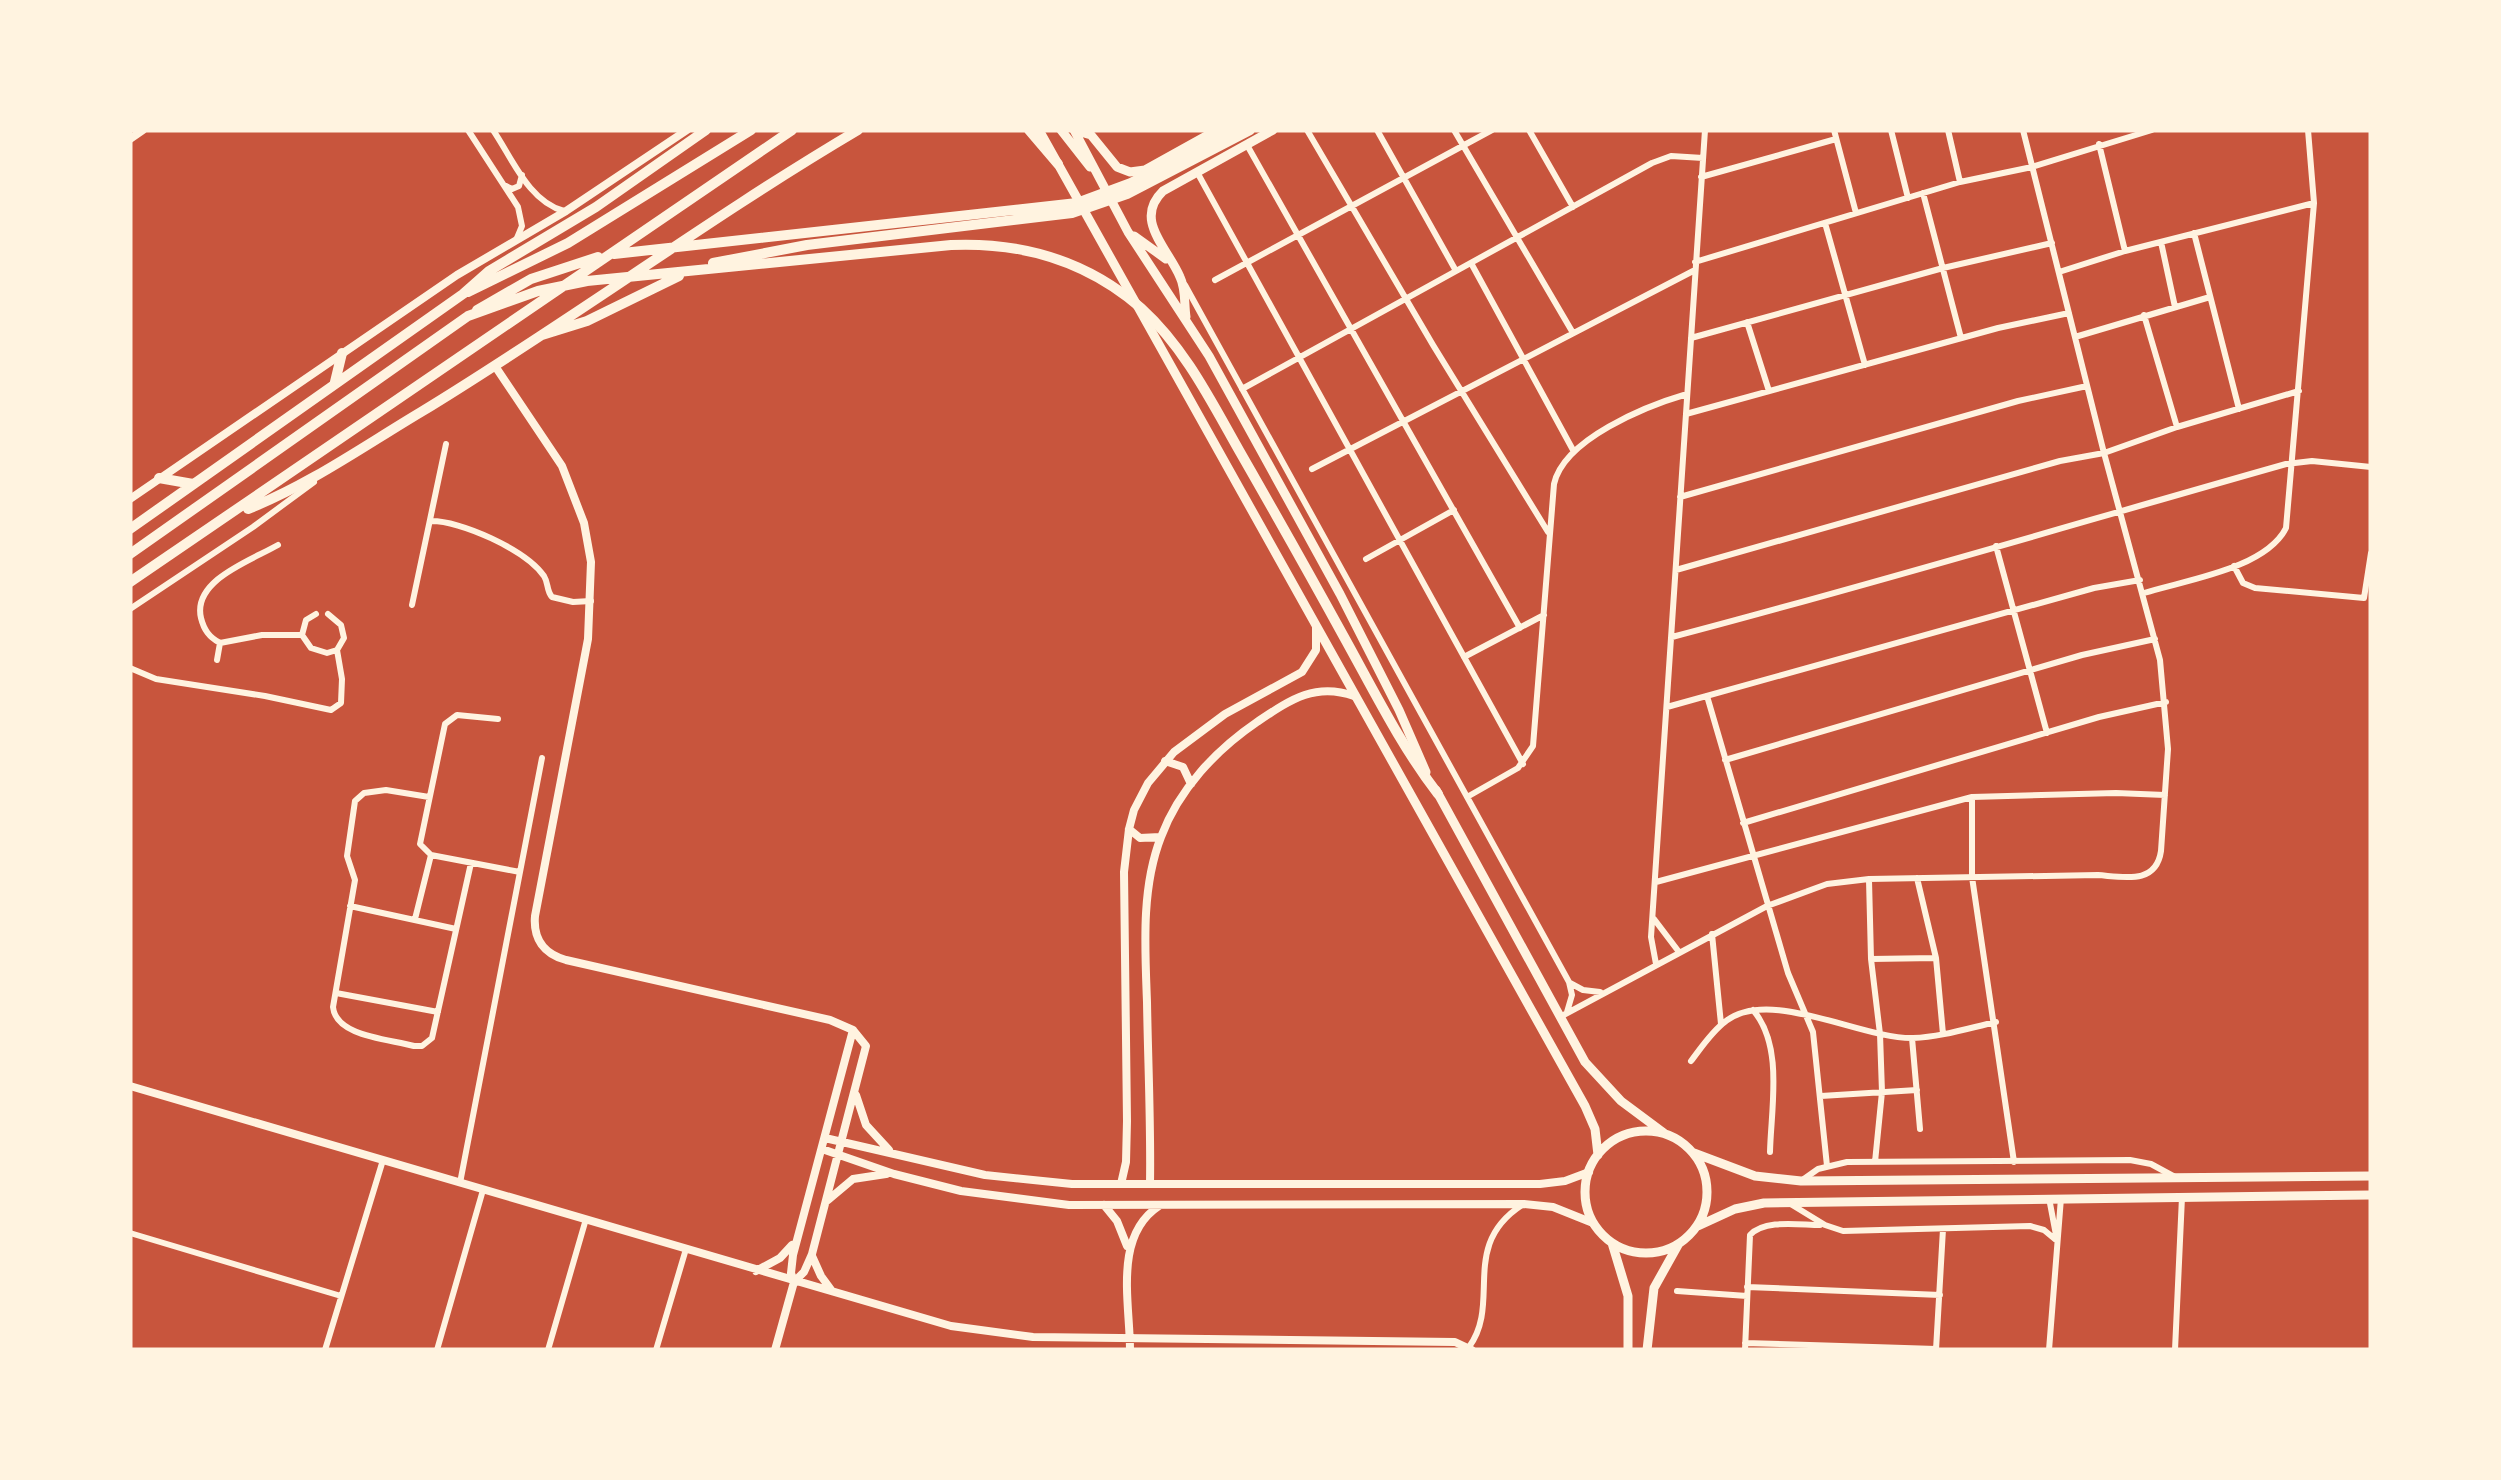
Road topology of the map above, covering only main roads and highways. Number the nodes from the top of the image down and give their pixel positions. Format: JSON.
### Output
{"nodes":[{"id":1,"x":706,"y":130,"type":"edge"},
{"id":2,"x":751,"y":130,"type":"edge"},
{"id":3,"x":792,"y":130,"type":"edge"},
{"id":4,"x":858,"y":130,"type":"edge"},
{"id":5,"x":1029,"y":130,"type":"edge"},
{"id":6,"x":1038,"y":130,"type":"edge"},
{"id":7,"x":1061,"y":130,"type":"edge"},
{"id":8,"x":1074,"y":130,"type":"edge"},
{"id":9,"x":1217,"y":130,"type":"edge"},
{"id":10,"x":1233,"y":130,"type":"edge"},
{"id":11,"x":1250,"y":130,"type":"edge"},
{"id":12,"x":1274,"y":130,"type":"edge"},
{"id":13,"x":1058,"y":164,"type":"junction"},
{"id":14,"x":1145,"y":170,"type":"junction"},
{"id":15,"x":1096,"y":172,"type":"junction"},
{"id":16,"x":1163,"y":191,"type":"junction"},
{"id":17,"x":1128,"y":232,"type":"junction"},
{"id":18,"x":1175,"y":268,"type":"junction"},
{"id":19,"x":462,"y":294,"type":"junction"},
{"id":20,"x":468,"y":316,"type":"junction"},
{"id":21,"x":1186,"y":320,"type":"junction"},
{"id":22,"x":542,"y":335,"type":"junction"},
{"id":23,"x":342,"y":354,"type":"road end"},
{"id":24,"x":335,"y":383,"type":"junction"},
{"id":25,"x":159,"y":478,"type":"road end"},
{"id":26,"x":192,"y":484,"type":"junction"},
{"id":27,"x":230,"y":515,"type":"junction"},
{"id":28,"x":130,"y":529,"type":"edge"},
{"id":29,"x":130,"y":554,"type":"edge"},
{"id":30,"x":130,"y":582,"type":"edge"},
{"id":31,"x":1438,"y":794,"type":"junction"},
{"id":32,"x":1664,"y":1133,"type":"junction"},
{"id":33,"x":1694,"y":1153,"type":"junction"},
{"id":34,"x":1598,"y":1154,"type":"junction"},
{"id":35,"x":2258,"y":1176,"type":"junction"},
{"id":36,"x":2371,"y":1176,"type":"edge"},
{"id":37,"x":1986,"y":1180,"type":"junction"},
{"id":38,"x":2371,"y":1195,"type":"edge"},
{"id":39,"x":2236,"y":1196,"type":"junction"},
{"id":40,"x":1960,"y":1199,"type":"junction"},
{"id":41,"x":1698,"y":1226,"type":"junction"},
{"id":42,"x":1612,"y":1243,"type":"junction"},
{"id":43,"x":1679,"y":1244,"type":"junction"},
{"id":44,"x":1628,"y":1350,"type":"edge"},
{"id":45,"x":1647,"y":1350,"type":"edge"}],
"edges":[{"from":1,"to":19,"type":"main road"},
{"from":2,"to":19,"type":"main road"},
{"from":3,"to":27,"type":"main road"},
{"from":4,"to":22,"type":"main road"},
{"from":5,"to":13,"type":"main road"},
{"from":6,"to":13,"type":"main road"},
{"from":7,"to":15,"type":"main road"},
{"from":8,"to":14,"type":"main road"},
{"from":8,"to":15,"type":"main road"},
{"from":9,"to":14,"type":"main road"},
{"from":10,"to":20,"type":"main road"},
{"from":11,"to":22,"type":"main road"},
{"from":12,"to":16,"type":"main road"},
{"from":13,"to":34,"type":"main road"},
{"from":14,"to":16,"type":"main road"},
{"from":15,"to":17,"type":"main road"},
{"from":16,"to":18,"type":"main road"},
{"from":17,"to":18,"type":"main road"},
{"from":17,"to":21,"type":"main road"},
{"from":18,"to":21,"type":"main road"},
{"from":19,"to":24,"type":"main road"},
{"from":20,"to":29,"type":"main road"},
{"from":20,"to":31,"type":"main road"},
{"from":21,"to":31,"type":"main road"},
{"from":22,"to":27,"type":"main road"},
{"from":23,"to":24,"type":"main road"},
{"from":24,"to":26,"type":"main road"},
{"from":25,"to":26,"type":"main road"},
{"from":26,"to":28,"type":"main road"},
{"from":27,"to":30,"type":"main road"},
{"from":31,"to":32,"type":"main road"},
{"from":32,"to":33,"type":"main road"},
{"from":32,"to":34,"type":"main road"},
{"from":33,"to":37,"type":"main road"},
{"from":33,"to":41,"type":"main road"},
{"from":34,"to":42,"type":"main road"},
{"from":35,"to":36,"type":"main road"},
{"from":35,"to":37,"type":"main road"},
{"from":35,"to":39,"type":"main road"},
{"from":37,"to":40,"type":"main road"},
{"from":38,"to":39,"type":"main road"},
{"from":39,"to":40,"type":"main road"},
{"from":40,"to":41,"type":"main road"},
{"from":41,"to":43,"type":"main road"},
{"from":42,"to":43,"type":"main road"},
{"from":42,"to":44,"type":"main road"},
{"from":43,"to":45,"type":"main road"}]}
